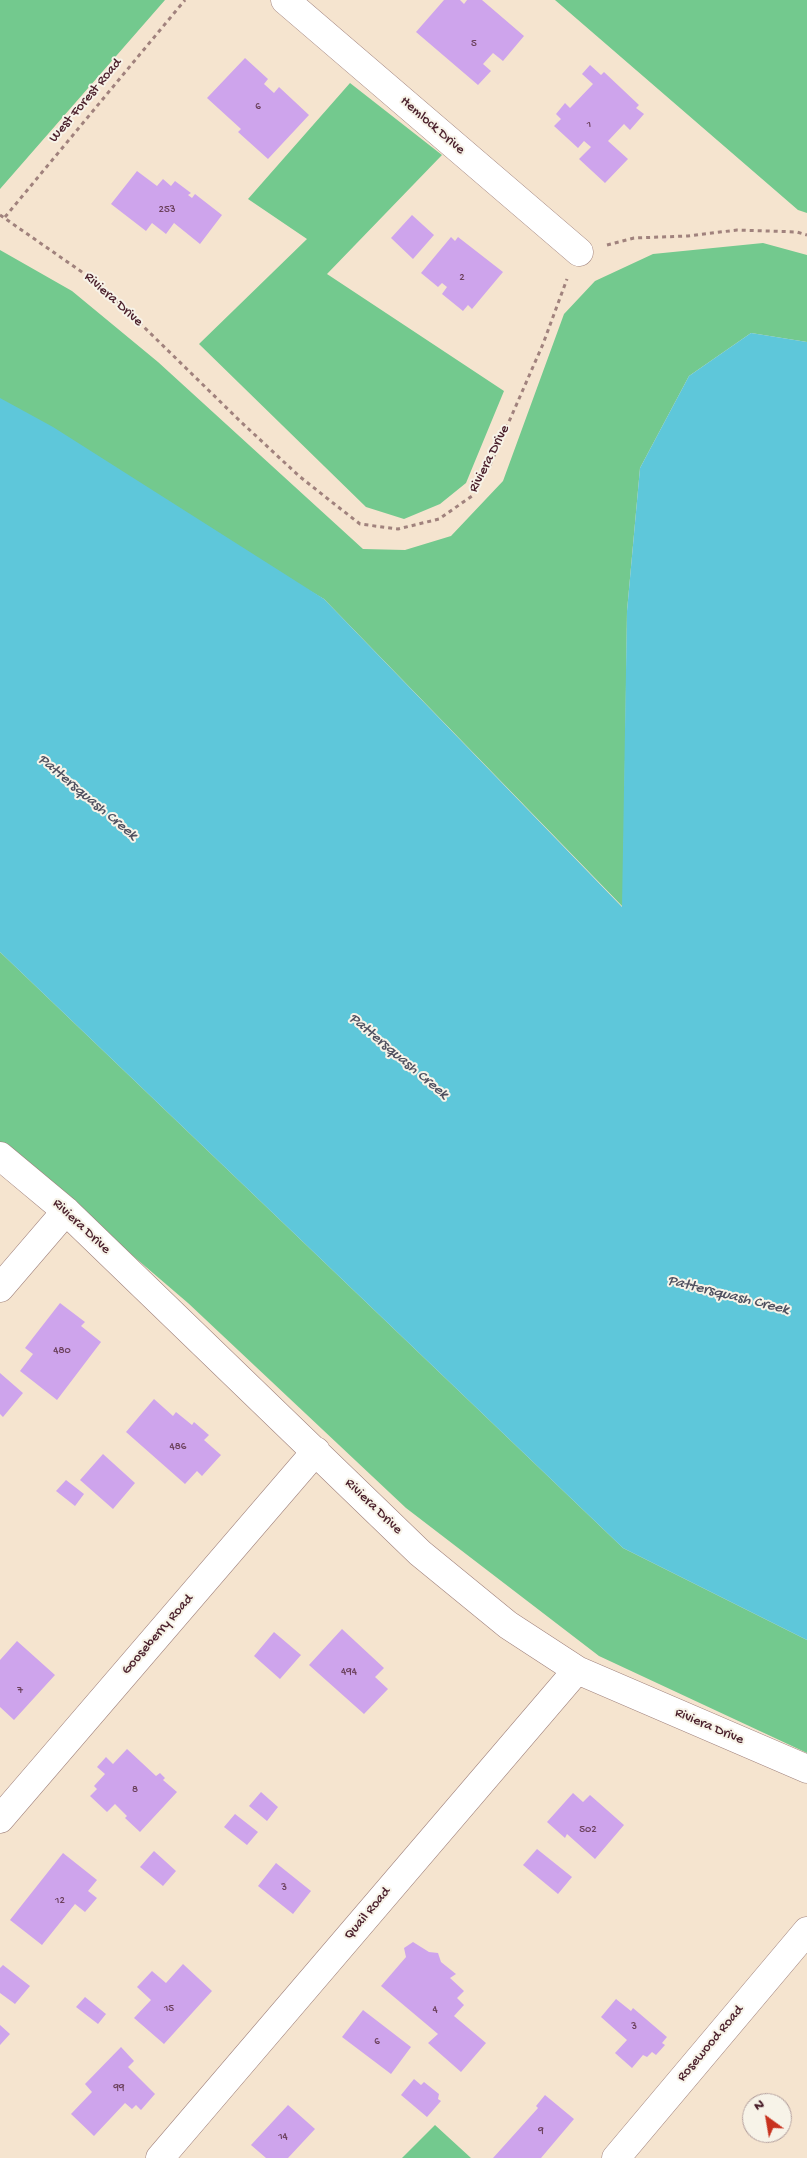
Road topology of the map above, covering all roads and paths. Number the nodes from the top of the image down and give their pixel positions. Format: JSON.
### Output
{"nodes":[{"id":1,"x":185,"y":0,"type":"edge"},
{"id":2,"x":285,"y":0,"type":"edge"},
{"id":3,"x":0,"y":215,"type":"edge"},
{"id":4,"x":5,"y":217,"type":"junction"},
{"id":5,"x":807,"y":235,"type":"edge"},
{"id":6,"x":579,"y":252,"type":"junction"},
{"id":7,"x":0,"y":1156,"type":"edge"},
{"id":8,"x":66,"y":1211,"type":"junction"},
{"id":9,"x":0,"y":1288,"type":"edge"},
{"id":10,"x":316,"y":1452,"type":"junction"},
{"id":11,"x":577,"y":1670,"type":"junction"},
{"id":12,"x":807,"y":1769,"type":"edge"},
{"id":13,"x":0,"y":1819,"type":"edge"},
{"id":14,"x":807,"y":1931,"type":"edge"},
{"id":15,"x":160,"y":2158,"type":"edge"},
{"id":16,"x":616,"y":2158,"type":"edge"}],
"edges":[{"from":1,"to":4,"type":"path","name":"West Forest Road"},
{"from":2,"to":6,"type":"street","name":"Hemlock Drive"},
{"from":3,"to":4,"type":"path","name":"Riviera Drive"},
{"from":4,"to":6,"type":"path","name":"Riviera Drive"},
{"from":5,"to":6,"type":"path"},
{"from":7,"to":8,"type":"street","name":"Riviera Drive"},
{"from":8,"to":9,"type":"street"},
{"from":8,"to":10,"type":"street","name":"Riviera Drive"},
{"from":10,"to":11,"type":"street","name":"Riviera Drive"},
{"from":10,"to":13,"type":"street","name":"Gooseberry Road"},
{"from":11,"to":12,"type":"street","name":"Riviera Drive"},
{"from":11,"to":15,"type":"street","name":"Quail Road"},
{"from":14,"to":16,"type":"street","name":"Rosewood Road"}]}
